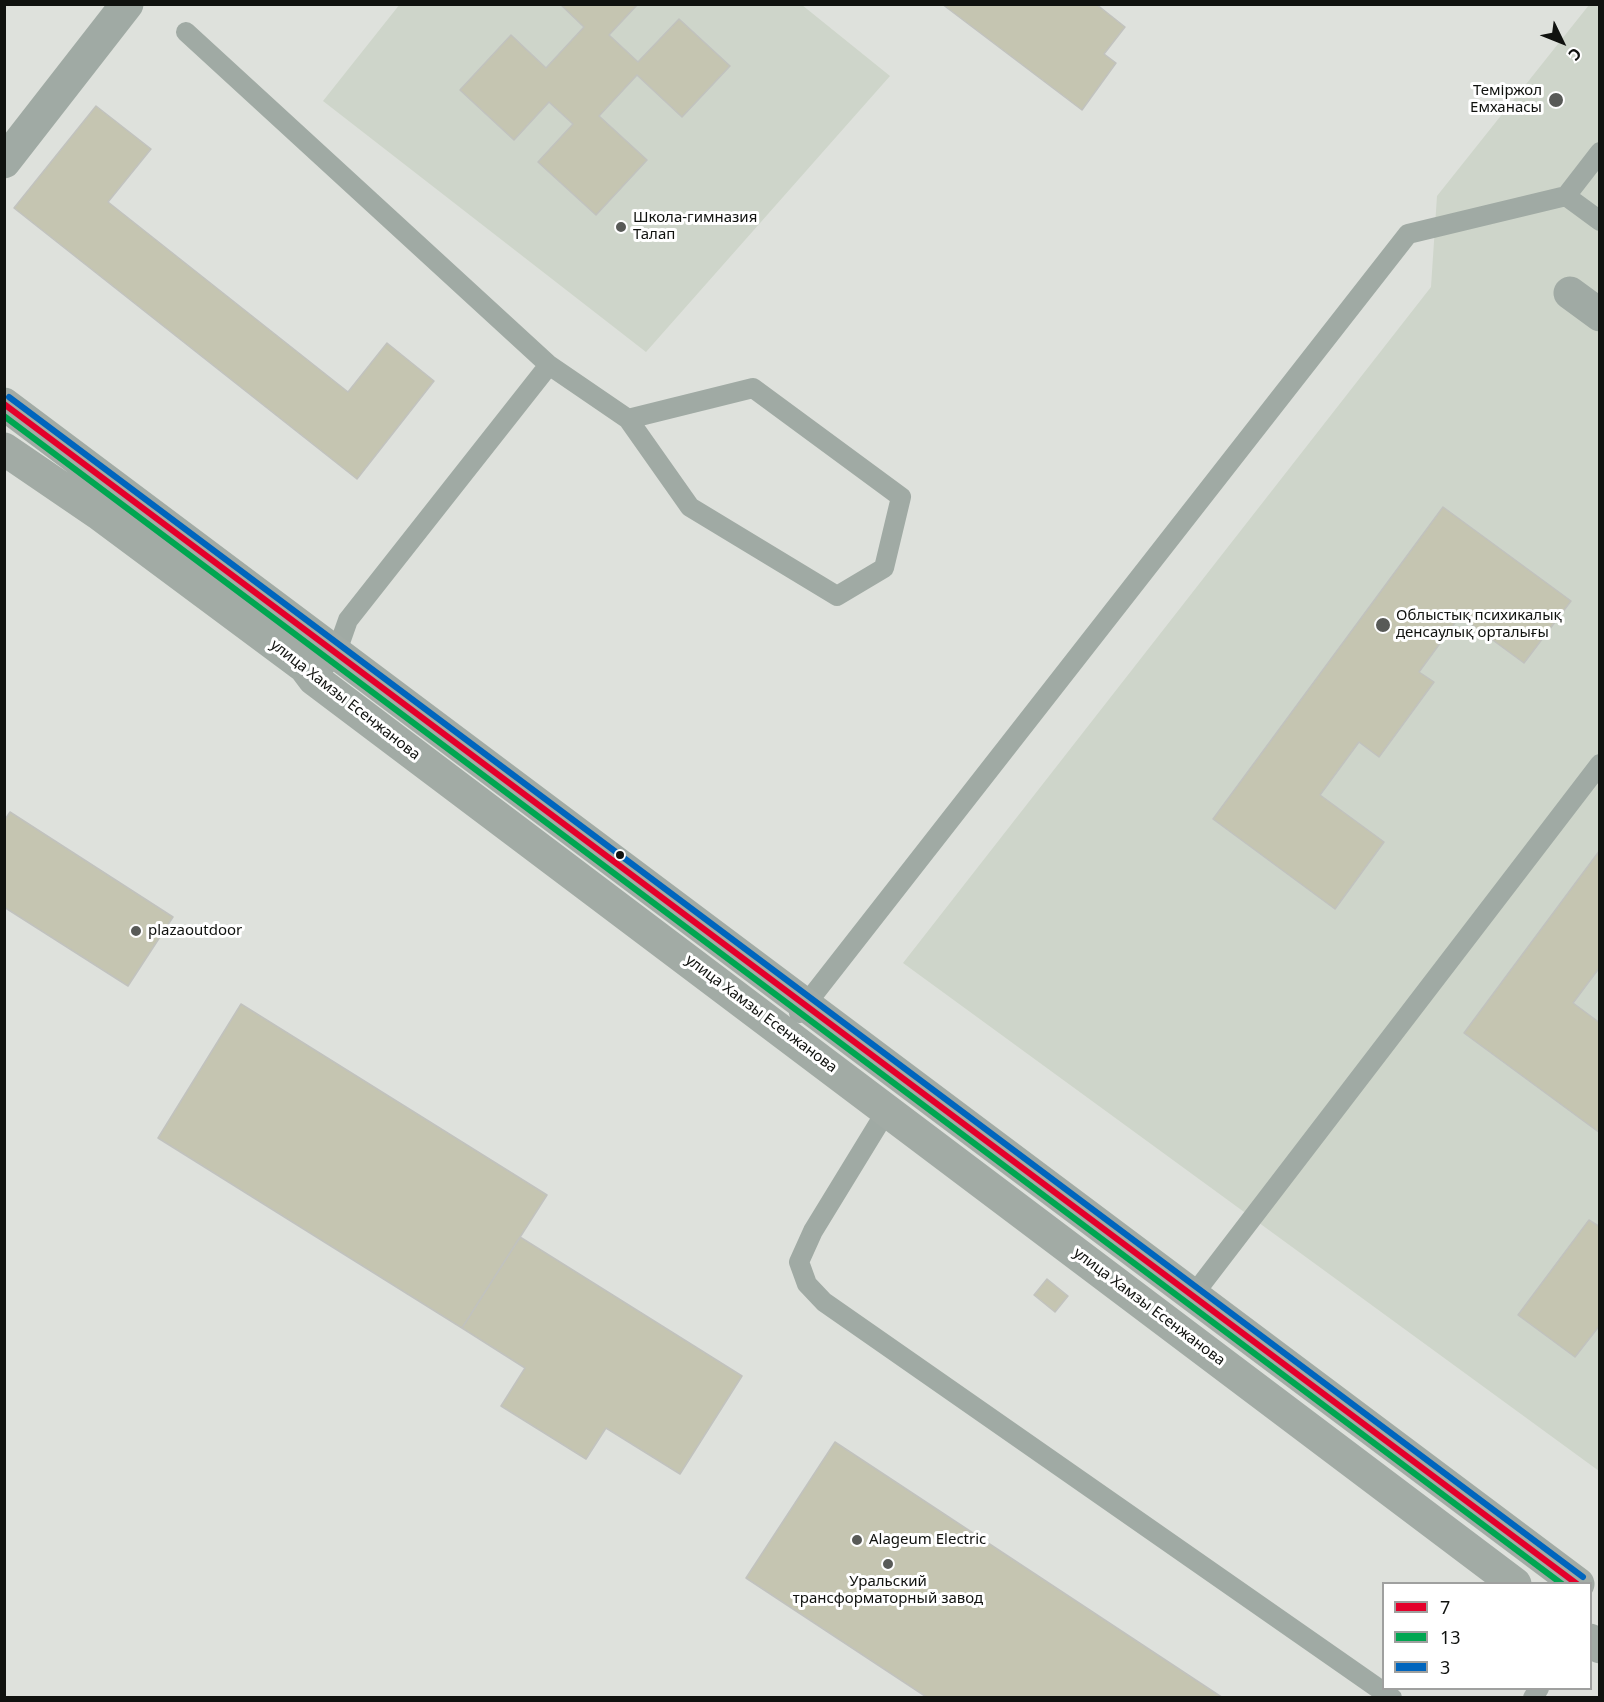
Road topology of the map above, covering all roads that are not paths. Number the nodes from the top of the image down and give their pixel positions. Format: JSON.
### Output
{"nodes":[{"id":1,"x":127,"y":4,"type":"edge"},
{"id":2,"x":186,"y":32,"type":"dead end"},
{"id":3,"x":1599,"y":152,"type":"edge"},
{"id":4,"x":4,"y":162,"type":"edge"},
{"id":5,"x":1566,"y":196,"type":"junction"},
{"id":6,"x":1599,"y":221,"type":"edge"},
{"id":7,"x":1570,"y":293,"type":"dead end"},
{"id":8,"x":1599,"y":315,"type":"edge"},
{"id":9,"x":549,"y":365,"type":"junction"},
{"id":10,"x":4,"y":404,"type":"edge"},
{"id":11,"x":628,"y":419,"type":"junction"},
{"id":12,"x":4,"y":449,"type":"edge"},
{"id":13,"x":336,"y":654,"type":"junction"},
{"id":14,"x":314,"y":679,"type":"junction"},
{"id":15,"x":1599,"y":764,"type":"edge"},
{"id":16,"x":806,"y":1005,"type":"junction"},
{"id":17,"x":784,"y":1032,"type":"junction"},
{"id":18,"x":887,"y":1110,"type":"junction"},
{"id":19,"x":1194,"y":1294,"type":"junction"},
{"id":20,"x":1512,"y":1582,"type":"edge"},
{"id":21,"x":1575,"y":1582,"type":"edge"},
{"id":22,"x":1392,"y":1698,"type":"edge"}],
"edges":[{"from":1,"to":4,"type":"street"},
{"from":2,"to":9,"type":"lane"},
{"from":3,"to":5,"type":"lane"},
{"from":5,"to":6,"type":"lane"},
{"from":5,"to":16,"type":"lane"},
{"from":7,"to":8,"type":"street"},
{"from":9,"to":11,"type":"lane"},
{"from":9,"to":13,"type":"lane"},
{"from":10,"to":13,"type":"main road","name":"улица Хамзы Есенжанова"},
{"from":11,"to":11,"type":"lane"},
{"from":12,"to":14,"type":"main road","name":"улица Хамзы Есенжанова"},
{"from":13,"to":14,"type":"lane"},
{"from":13,"to":16,"type":"main road","name":"улица Хамзы Есенжанова"},
{"from":14,"to":17,"type":"main road","name":"улица Хамзы Есенжанова"},
{"from":15,"to":19,"type":"lane"},
{"from":16,"to":17,"type":"lane"},
{"from":16,"to":19,"type":"main road","name":"улица Хамзы Есенжанова"},
{"from":17,"to":18,"type":"main road","name":"улица Хамзы Есенжанова"},
{"from":18,"to":20,"type":"main road","name":"улица Хамзы Есенжанова"},
{"from":18,"to":22,"type":"lane"},
{"from":19,"to":21,"type":"main road","name":"улица Хамзы Есенжанова"}]}
